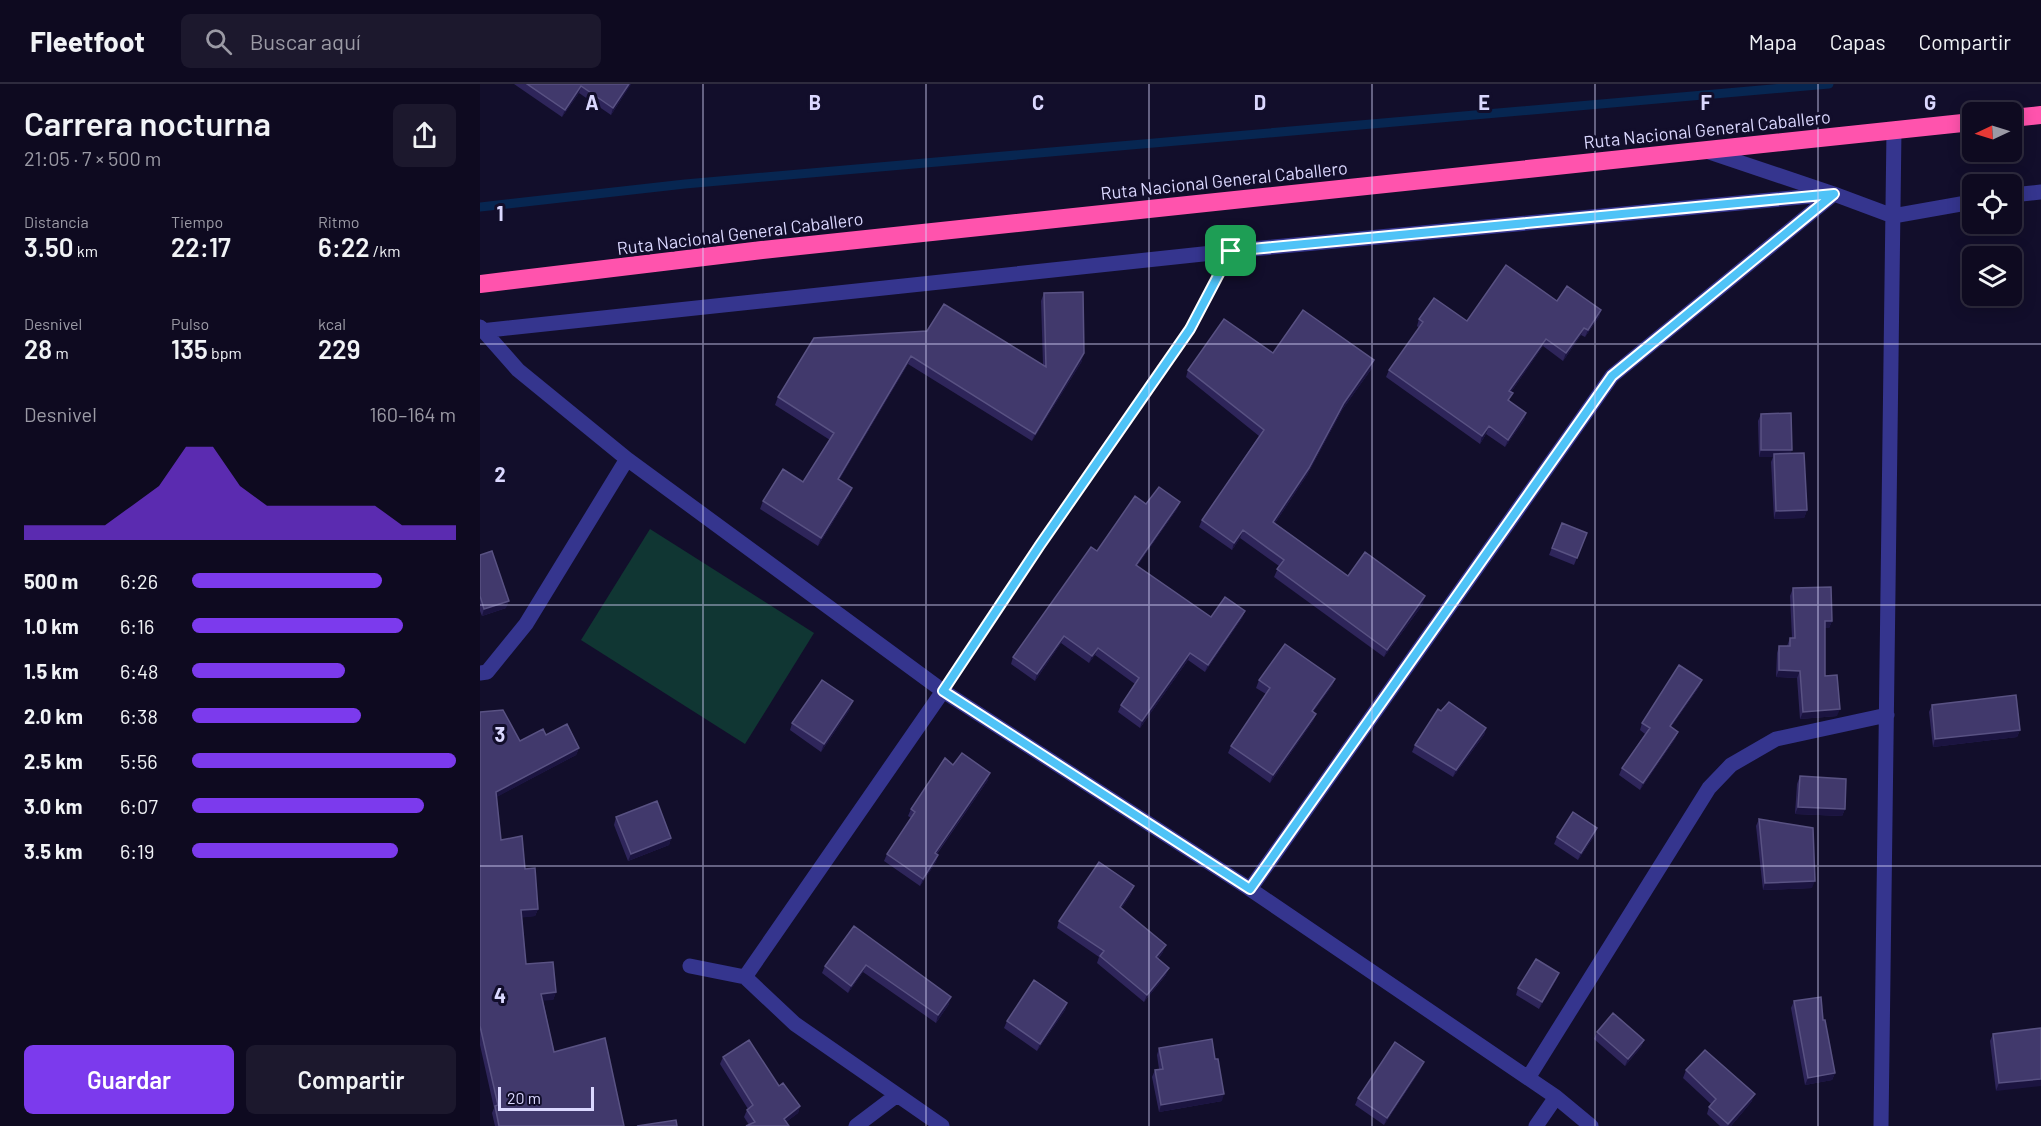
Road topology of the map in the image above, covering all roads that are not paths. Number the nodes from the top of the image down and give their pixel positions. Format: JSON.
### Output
{"nodes":[{"id":1,"x":2041,"y":115,"type":"edge"},
{"id":2,"x":2022,"y":117,"type":"edge"},
{"id":3,"x":1962,"y":123,"type":"edge"},
{"id":4,"x":1894,"y":130,"type":"junction"},
{"id":5,"x":1705,"y":150,"type":"junction"},
{"id":6,"x":2041,"y":192,"type":"edge"},
{"id":7,"x":1834,"y":194,"type":"junction"},
{"id":8,"x":2022,"y":194,"type":"edge"},
{"id":9,"x":1962,"y":204,"type":"edge"},
{"id":10,"x":1893,"y":216,"type":"junction"},
{"id":11,"x":480,"y":285,"type":"edge"},
{"id":12,"x":481,"y":329,"type":"edge"},
{"id":13,"x":627,"y":459,"type":"junction"},
{"id":14,"x":480,"y":673,"type":"edge"},
{"id":15,"x":943,"y":691,"type":"junction"},
{"id":16,"x":1887,"y":715,"type":"junction"},
{"id":17,"x":1250,"y":889,"type":"junction"},
{"id":18,"x":690,"y":966,"type":"dead end"},
{"id":19,"x":746,"y":977,"type":"junction"},
{"id":20,"x":1528,"y":1078,"type":"junction"},
{"id":21,"x":897,"y":1095,"type":"junction"},
{"id":22,"x":1556,"y":1097,"type":"junction"},
{"id":23,"x":856,"y":1126,"type":"edge"},
{"id":24,"x":942,"y":1126,"type":"edge"},
{"id":25,"x":1536,"y":1126,"type":"edge"},
{"id":26,"x":1591,"y":1126,"type":"edge"},
{"id":27,"x":1881,"y":1126,"type":"edge"}],
"edges":[{"from":1,"to":2,"type":"highway"},
{"from":3,"to":4,"type":"highway","name":"Ruta Nacional General Caballero"},
{"from":4,"to":5,"type":"highway","name":"Ruta Nacional General Caballero"},
{"from":4,"to":10,"type":"street"},
{"from":5,"to":7,"type":"street"},
{"from":5,"to":11,"type":"highway","name":"Ruta Nacional General Caballero"},
{"from":6,"to":8,"type":"street"},
{"from":7,"to":10,"type":"street"},
{"from":7,"to":12,"type":"street"},
{"from":7,"to":17,"type":"street"},
{"from":9,"to":10,"type":"street"},
{"from":10,"to":16,"type":"street"},
{"from":12,"to":13,"type":"street"},
{"from":13,"to":14,"type":"street"},
{"from":13,"to":15,"type":"street"},
{"from":15,"to":17,"type":"street"},
{"from":15,"to":19,"type":"street"},
{"from":16,"to":20,"type":"street"},
{"from":16,"to":27,"type":"street"},
{"from":17,"to":20,"type":"street"},
{"from":18,"to":19,"type":"street"},
{"from":19,"to":21,"type":"street"},
{"from":20,"to":22,"type":"street"},
{"from":21,"to":23,"type":"street"},
{"from":21,"to":24,"type":"street"},
{"from":22,"to":25,"type":"street"},
{"from":22,"to":26,"type":"street"}]}
